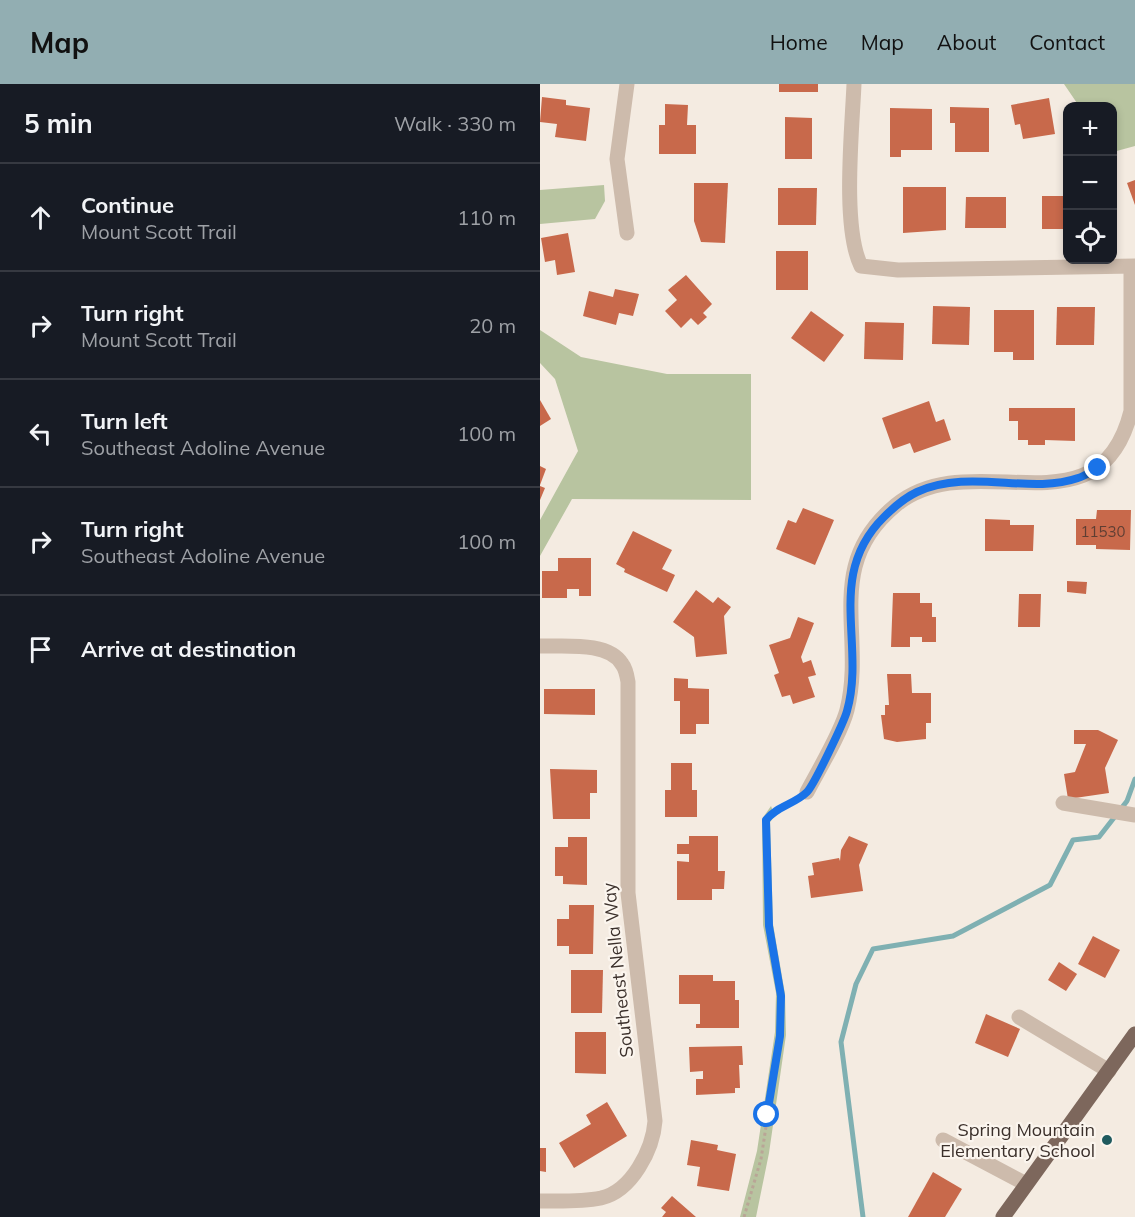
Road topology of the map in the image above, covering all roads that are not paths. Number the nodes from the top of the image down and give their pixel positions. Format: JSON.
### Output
{"nodes":[{"id":1,"x":627,"y":84,"type":"edge"},
{"id":2,"x":854,"y":84,"type":"edge"},
{"id":3,"x":627,"y":233,"type":"dead end"},
{"id":4,"x":1133,"y":267,"type":"edge"},
{"id":5,"x":540,"y":646,"type":"edge"},
{"id":6,"x":807,"y":792,"type":"road end"},
{"id":7,"x":1063,"y":803,"type":"dead end"},
{"id":8,"x":1132,"y":815,"type":"edge"},
{"id":9,"x":1019,"y":1017,"type":"dead end"},
{"id":10,"x":1135,"y":1034,"type":"edge"},
{"id":11,"x":1109,"y":1071,"type":"junction"},
{"id":12,"x":943,"y":1140,"type":"dead end"},
{"id":13,"x":1026,"y":1184,"type":"junction"},
{"id":14,"x":540,"y":1201,"type":"edge"},
{"id":15,"x":1003,"y":1217,"type":"edge"}],
"edges":[{"from":1,"to":3,"type":"street"},
{"from":2,"to":4,"type":"street"},
{"from":4,"to":6,"type":"street"},
{"from":5,"to":14,"type":"street","name":"Southeast Nella Way"},
{"from":7,"to":8,"type":"street"},
{"from":9,"to":11,"type":"street"},
{"from":10,"to":11,"type":"main road"},
{"from":11,"to":13,"type":"main road"},
{"from":12,"to":13,"type":"street"},
{"from":13,"to":15,"type":"main road"}]}
